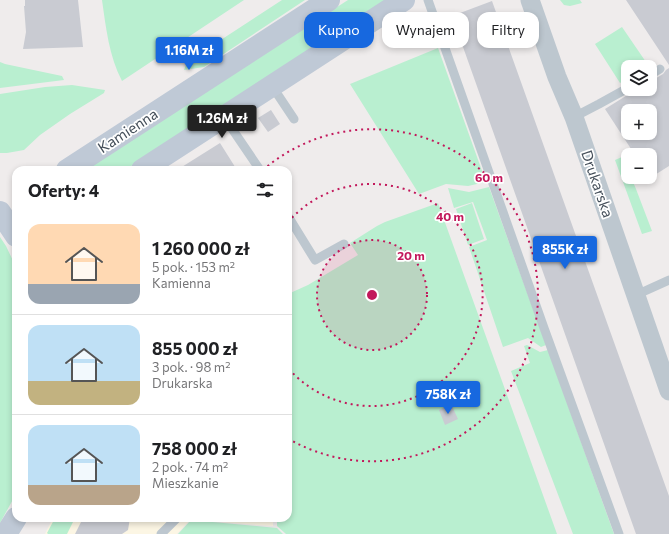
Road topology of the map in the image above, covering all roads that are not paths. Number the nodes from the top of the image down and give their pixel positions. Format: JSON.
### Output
{"nodes":[{"id":1,"x":329,"y":0,"type":"edge"},
{"id":2,"x":404,"y":0,"type":"edge"},
{"id":3,"x":428,"y":0,"type":"edge"},
{"id":4,"x":530,"y":0,"type":"edge"},
{"id":5,"x":660,"y":69,"type":"dead end"},
{"id":6,"x":657,"y":71,"type":"edge"},
{"id":7,"x":272,"y":85,"type":"junction"},
{"id":8,"x":621,"y":92,"type":"edge"},
{"id":9,"x":224,"y":117,"type":"junction"},
{"id":10,"x":574,"y":117,"type":"junction"},
{"id":11,"x":294,"y":119,"type":"dead end"},
{"id":12,"x":73,"y":166,"type":"edge"},
{"id":13,"x":148,"y":166,"type":"edge"},
{"id":14,"x":257,"y":166,"type":"edge"},
{"id":15,"x":12,"y":204,"type":"edge"},
{"id":16,"x":0,"y":212,"type":"edge"},
{"id":17,"x":292,"y":223,"type":"edge"},
{"id":18,"x":12,"y":230,"type":"edge"},
{"id":19,"x":344,"y":244,"type":"dead end"},
{"id":20,"x":669,"y":280,"type":"edge"},
{"id":21,"x":636,"y":295,"type":"junction"},
{"id":22,"x":669,"y":391,"type":"edge"},
{"id":23,"x":14,"y":522,"type":"edge"},
{"id":24,"x":173,"y":522,"type":"edge"},
{"id":25,"x":6,"y":534,"type":"edge"},
{"id":26,"x":161,"y":534,"type":"edge"},
{"id":27,"x":619,"y":534,"type":"edge"}],
"edges":[{"from":1,"to":12,"type":"street","name":"Kamienna"},
{"from":2,"to":7,"type":"street"},
{"from":3,"to":27,"type":"lane"},
{"from":4,"to":10,"type":"street","name":"Drukarska"},
{"from":5,"to":6,"type":"lane"},
{"from":7,"to":9,"type":"street"},
{"from":7,"to":11,"type":"lane"},
{"from":8,"to":10,"type":"lane"},
{"from":9,"to":13,"type":"street"},
{"from":9,"to":14,"type":"lane"},
{"from":10,"to":21,"type":"street","name":"Drukarska"},
{"from":15,"to":16,"type":"street"},
{"from":16,"to":18,"type":"street"},
{"from":17,"to":19,"type":"lane"},
{"from":20,"to":21,"type":"lane"},
{"from":21,"to":22,"type":"street","name":"Drukarska"},
{"from":23,"to":25,"type":"street"},
{"from":24,"to":26,"type":"lane"}]}
